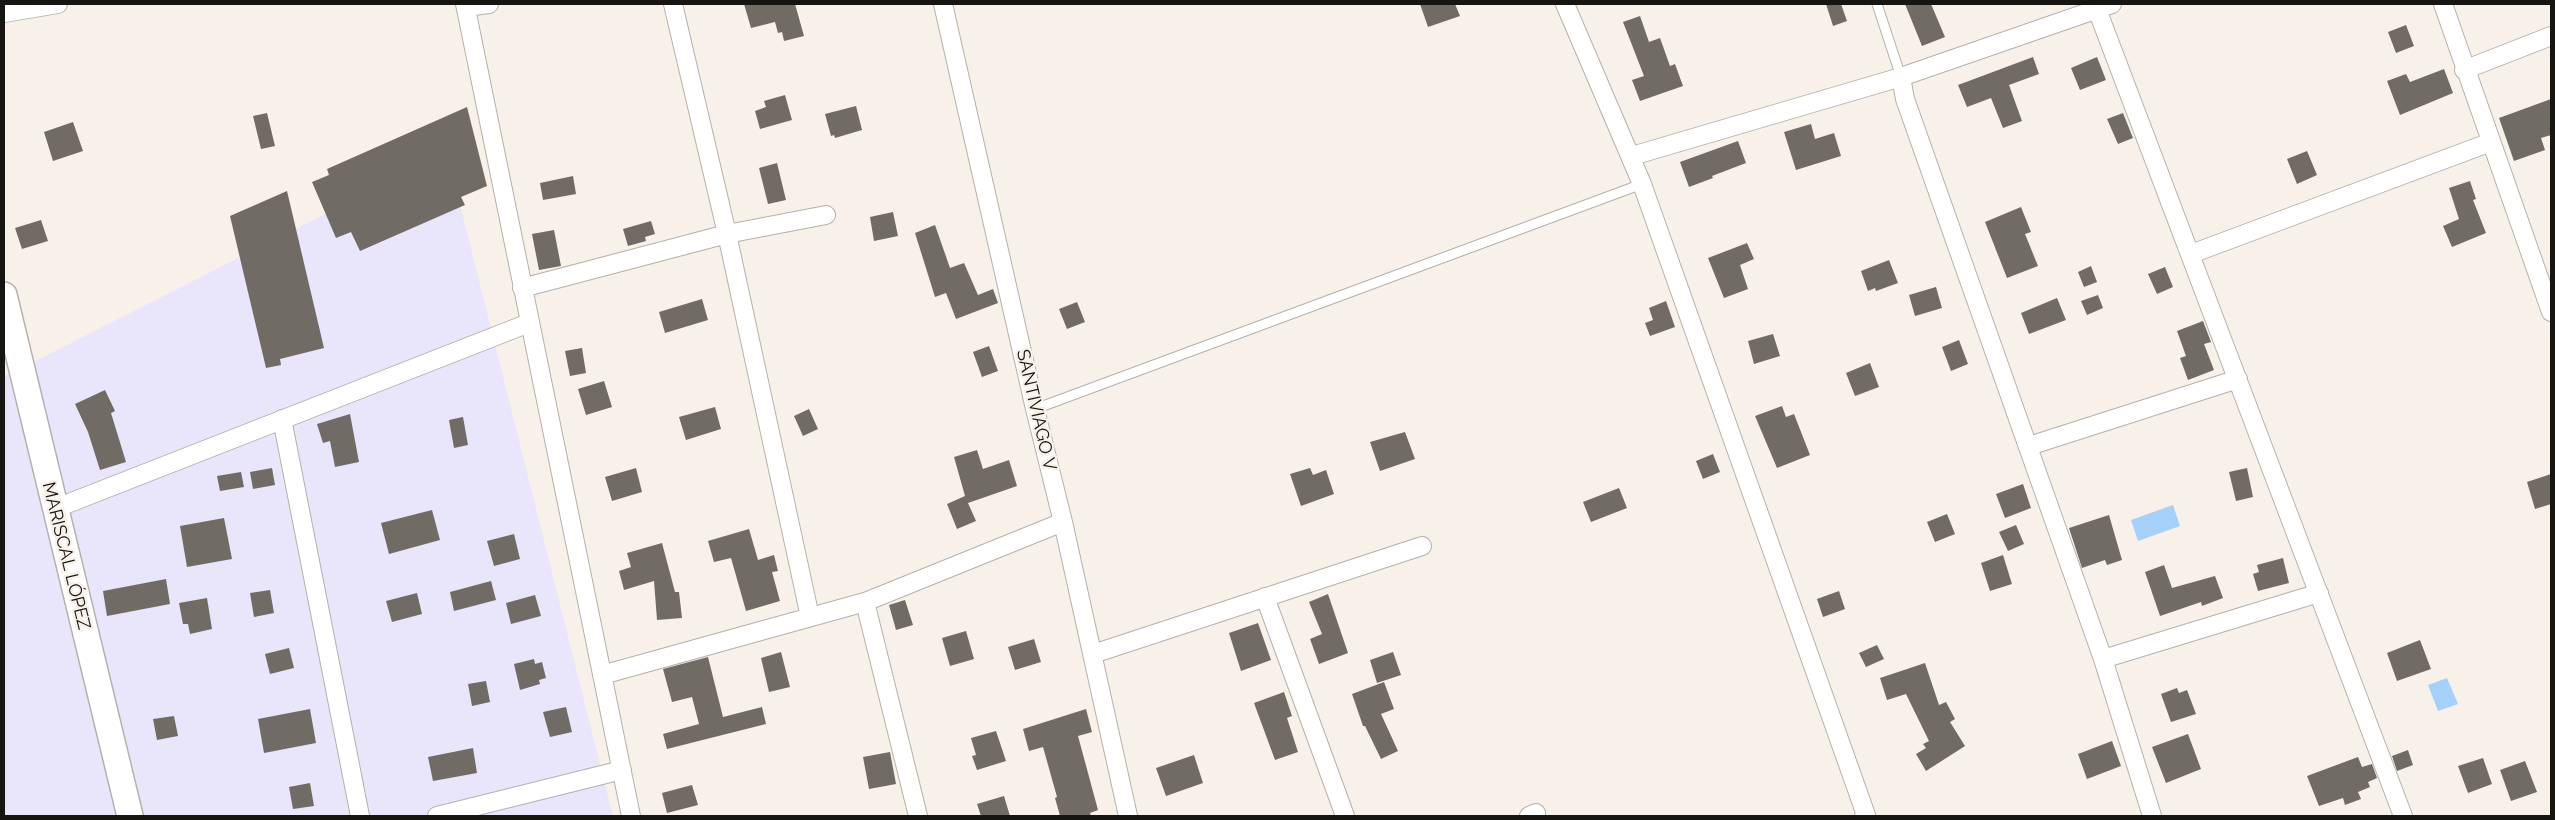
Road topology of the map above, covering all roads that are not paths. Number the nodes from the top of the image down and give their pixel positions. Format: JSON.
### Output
{"nodes":[{"id":1,"x":58,"y":4,"type":"edge"},
{"id":2,"x":489,"y":4,"type":"edge"},
{"id":3,"x":673,"y":4,"type":"edge"},
{"id":4,"x":943,"y":4,"type":"edge"},
{"id":5,"x":1565,"y":4,"type":"edge"},
{"id":6,"x":1877,"y":4,"type":"edge"},
{"id":7,"x":2442,"y":4,"type":"edge"},
{"id":8,"x":466,"y":5,"type":"edge"},
{"id":9,"x":2101,"y":5,"type":"edge"},
{"id":10,"x":4,"y":13,"type":"edge"},
{"id":11,"x":2551,"y":36,"type":"edge"},
{"id":12,"x":2464,"y":70,"type":"junction"},
{"id":13,"x":1901,"y":77,"type":"junction"},
{"id":14,"x":2491,"y":142,"type":"junction"},
{"id":15,"x":1632,"y":156,"type":"junction"},
{"id":16,"x":1642,"y":184,"type":"junction"},
{"id":17,"x":826,"y":215,"type":"dead end"},
{"id":18,"x":726,"y":234,"type":"junction"},
{"id":19,"x":2191,"y":254,"type":"junction"},
{"id":20,"x":522,"y":288,"type":"junction"},
{"id":21,"x":4,"y":295,"type":"edge"},
{"id":22,"x":2551,"y":312,"type":"edge"},
{"id":23,"x":529,"y":323,"type":"junction"},
{"id":24,"x":2238,"y":378,"type":"junction"},
{"id":25,"x":1035,"y":409,"type":"junction"},
{"id":26,"x":282,"y":419,"type":"junction"},
{"id":27,"x":2029,"y":446,"type":"junction"},
{"id":28,"x":54,"y":509,"type":"junction"},
{"id":29,"x":1063,"y":522,"type":"junction"},
{"id":30,"x":1422,"y":546,"type":"dead end"},
{"id":31,"x":2319,"y":593,"type":"junction"},
{"id":32,"x":1265,"y":597,"type":"junction"},
{"id":33,"x":865,"y":602,"type":"junction"},
{"id":34,"x":810,"y":617,"type":"junction"},
{"id":35,"x":1093,"y":654,"type":"junction"},
{"id":36,"x":2104,"y":659,"type":"junction"},
{"id":37,"x":602,"y":675,"type":"junction"},
{"id":38,"x":622,"y":770,"type":"junction"},
{"id":39,"x":130,"y":816,"type":"edge"},
{"id":40,"x":360,"y":816,"type":"edge"},
{"id":41,"x":437,"y":816,"type":"edge"},
{"id":42,"x":631,"y":816,"type":"edge"},
{"id":43,"x":918,"y":816,"type":"edge"},
{"id":44,"x":1128,"y":816,"type":"edge"},
{"id":45,"x":1344,"y":816,"type":"edge"},
{"id":46,"x":1865,"y":816,"type":"edge"},
{"id":47,"x":2152,"y":816,"type":"edge"},
{"id":48,"x":2403,"y":816,"type":"edge"}],
"edges":[{"from":1,"to":10,"type":"street"},
{"from":2,"to":8,"type":"street"},
{"from":3,"to":18,"type":"street"},
{"from":4,"to":25,"type":"street","name":"SANTIVIAGO V"},
{"from":5,"to":15,"type":"street"},
{"from":6,"to":13,"type":"lane"},
{"from":7,"to":12,"type":"street"},
{"from":8,"to":20,"type":"street"},
{"from":9,"to":13,"type":"street"},
{"from":9,"to":19,"type":"street"},
{"from":11,"to":12,"type":"street"},
{"from":12,"to":14,"type":"street"},
{"from":13,"to":15,"type":"street"},
{"from":13,"to":27,"type":"street"},
{"from":14,"to":19,"type":"street"},
{"from":14,"to":22,"type":"street"},
{"from":15,"to":16,"type":"street"},
{"from":16,"to":25,"type":"lane"},
{"from":16,"to":46,"type":"street"},
{"from":17,"to":18,"type":"street"},
{"from":18,"to":20,"type":"street"},
{"from":18,"to":34,"type":"street"},
{"from":19,"to":24,"type":"street"},
{"from":20,"to":23,"type":"street"},
{"from":21,"to":28,"type":"street","name":"MARISCAL LÓPEZ"},
{"from":23,"to":26,"type":"street"},
{"from":23,"to":37,"type":"street"},
{"from":24,"to":27,"type":"street"},
{"from":24,"to":31,"type":"street"},
{"from":25,"to":29,"type":"street","name":"SANTIVIAGO V"},
{"from":26,"to":28,"type":"street"},
{"from":26,"to":40,"type":"street"},
{"from":27,"to":36,"type":"street"},
{"from":28,"to":39,"type":"street","name":"MARISCAL LÓPEZ"},
{"from":29,"to":33,"type":"street"},
{"from":29,"to":35,"type":"street","name":"SANTIVIAGO V"},
{"from":30,"to":32,"type":"street"},
{"from":31,"to":36,"type":"street"},
{"from":31,"to":48,"type":"street"},
{"from":32,"to":35,"type":"street"},
{"from":32,"to":45,"type":"street"},
{"from":33,"to":34,"type":"street"},
{"from":33,"to":43,"type":"street"},
{"from":34,"to":37,"type":"street"},
{"from":35,"to":44,"type":"street","name":"SANTIVIAGO V"},
{"from":36,"to":47,"type":"street"},
{"from":37,"to":38,"type":"street"},
{"from":38,"to":41,"type":"street"},
{"from":38,"to":42,"type":"street"}]}
